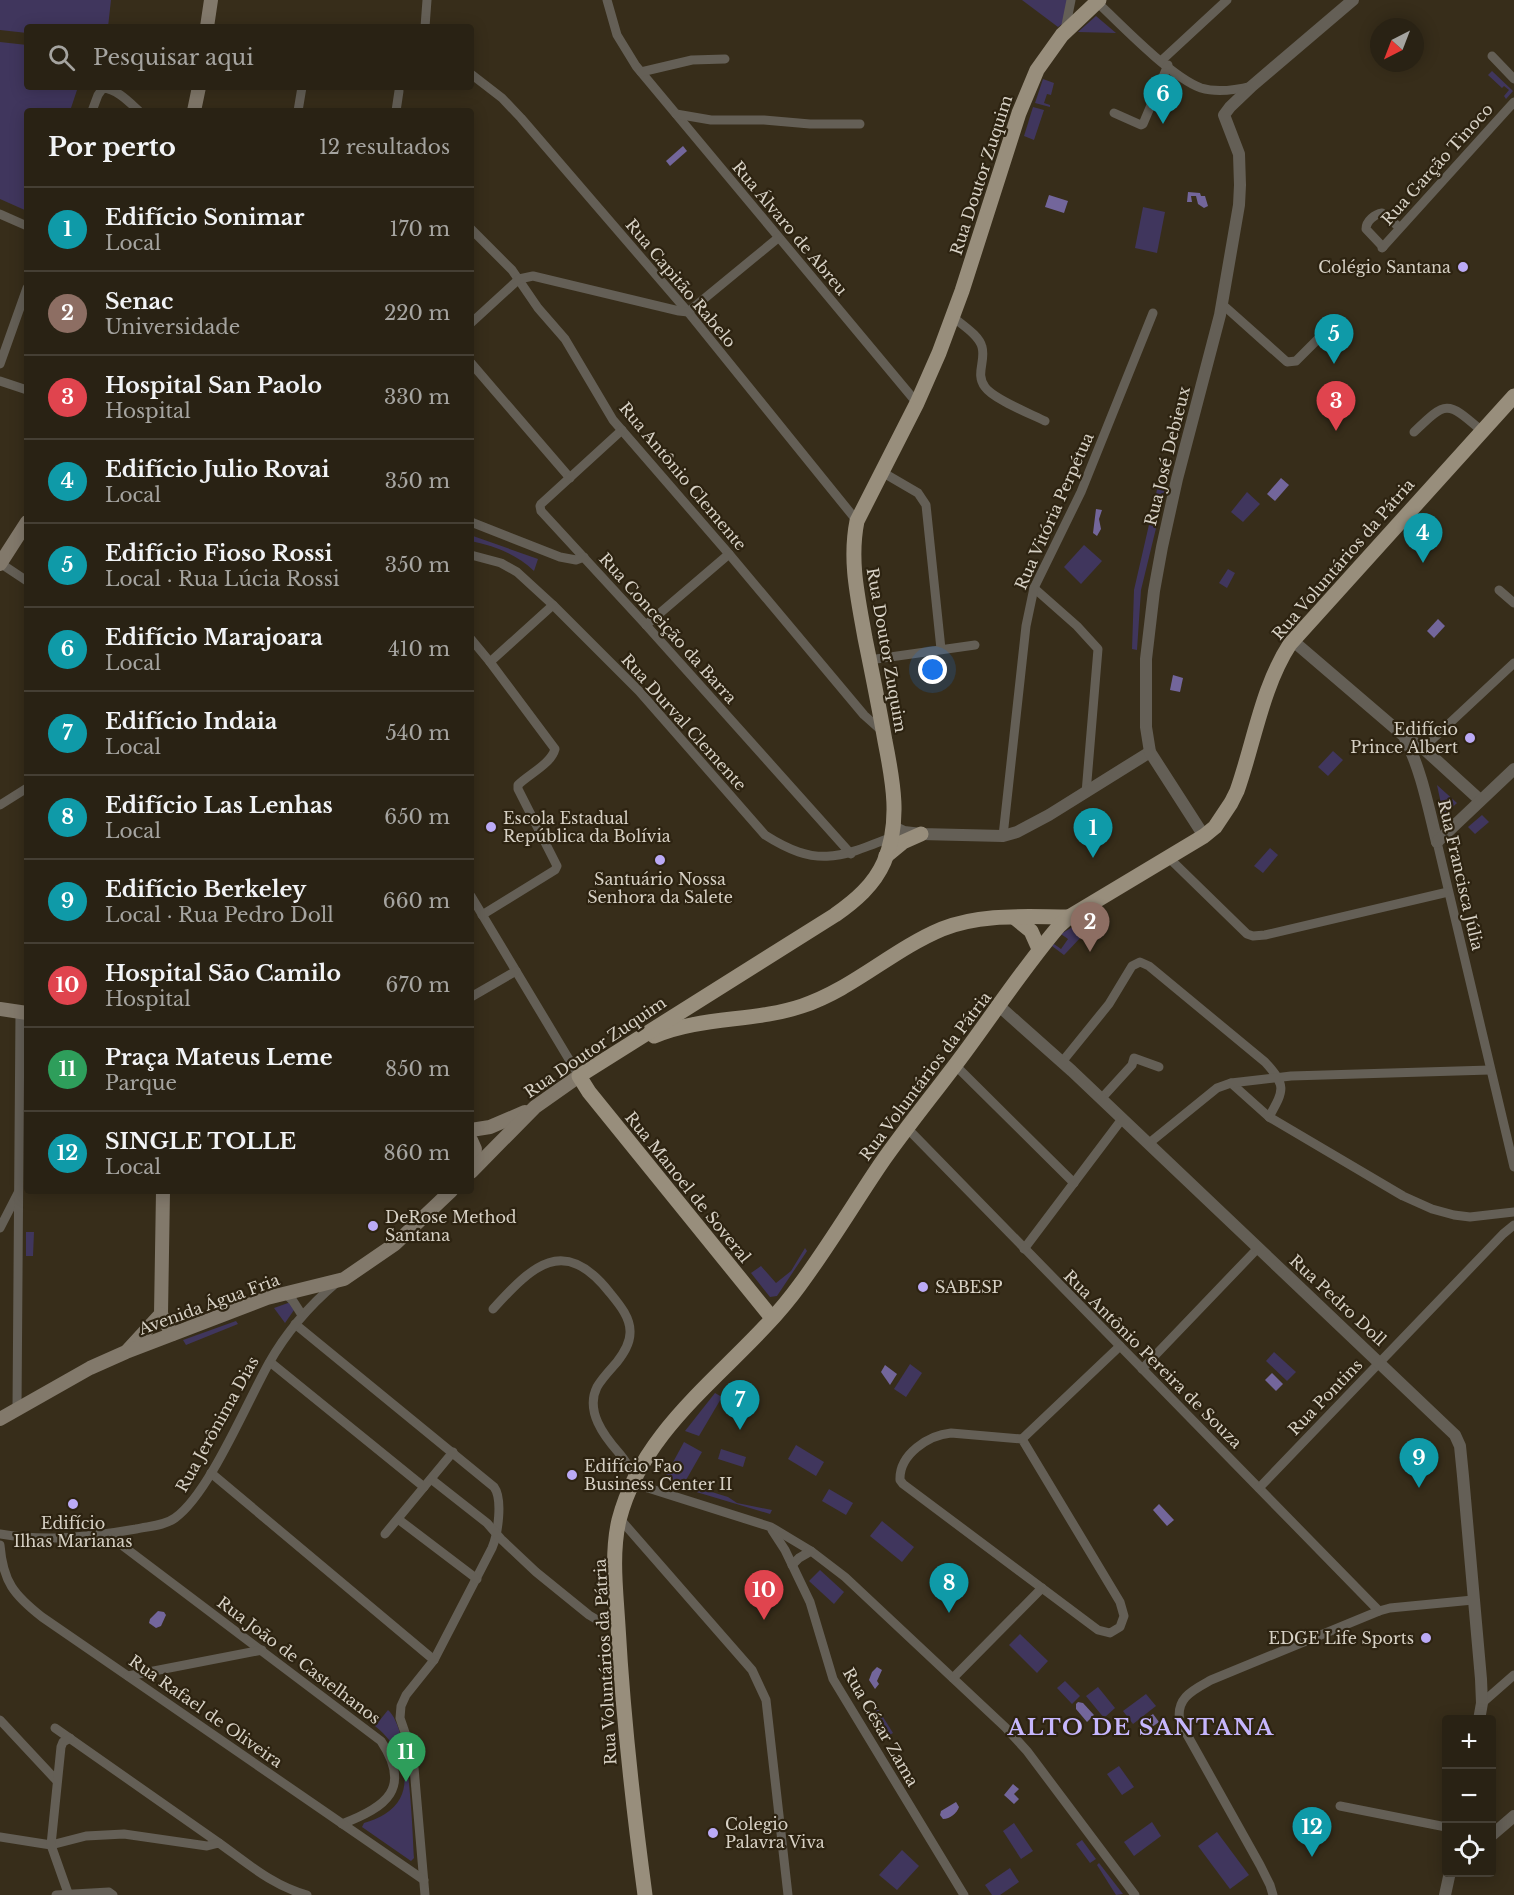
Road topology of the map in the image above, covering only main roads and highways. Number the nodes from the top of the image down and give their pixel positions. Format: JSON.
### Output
{"nodes":[{"id":1,"x":211,"y":0,"type":"edge"},
{"id":2,"x":1098,"y":1,"type":"edge"},
{"id":3,"x":207,"y":24,"type":"edge"},
{"id":4,"x":198,"y":90,"type":"edge"},
{"id":5,"x":195,"y":108,"type":"edge"},
{"id":6,"x":1514,"y":396,"type":"edge"},
{"id":7,"x":24,"y":527,"type":"edge"},
{"id":8,"x":0,"y":564,"type":"edge"},
{"id":9,"x":921,"y":834,"type":"road end"},
{"id":10,"x":886,"y":856,"type":"junction"},
{"id":11,"x":1015,"y":918,"type":"junction"},
{"id":12,"x":1069,"y":918,"type":"junction"},
{"id":13,"x":1040,"y":949,"type":"junction"},
{"id":14,"x":0,"y":1009,"type":"edge"},
{"id":15,"x":24,"y":1013,"type":"edge"},
{"id":16,"x":642,"y":1036,"type":"junction"},
{"id":17,"x":579,"y":1076,"type":"junction"},
{"id":18,"x":535,"y":1107,"type":"junction"},
{"id":19,"x":474,"y":1129,"type":"edge"},
{"id":20,"x":474,"y":1169,"type":"edge"},
{"id":21,"x":163,"y":1194,"type":"edge"},
{"id":22,"x":449,"y":1194,"type":"edge"},
{"id":23,"x":161,"y":1314,"type":"junction"},
{"id":24,"x":772,"y":1318,"type":"junction"},
{"id":25,"x":172,"y":1334,"type":"junction"},
{"id":26,"x":126,"y":1352,"type":"junction"},
{"id":27,"x":0,"y":1419,"type":"edge"},
{"id":28,"x":645,"y":1895,"type":"edge"}],
"edges":[{"from":1,"to":3,"type":"main road"},
{"from":2,"to":10,"type":"main road","name":"Rua Doutor Zuquim"},
{"from":4,"to":5,"type":"main road"},
{"from":6,"to":12,"type":"main road","name":"Rua Voluntários da Pátria"},
{"from":7,"to":8,"type":"main road"},
{"from":9,"to":10,"type":"main road"},
{"from":10,"to":16,"type":"main road","name":"Rua Doutor Zuquim"},
{"from":11,"to":12,"type":"main road"},
{"from":11,"to":13,"type":"main road"},
{"from":11,"to":16,"type":"main road"},
{"from":12,"to":13,"type":"main road","name":"Rua Voluntários da Pátria"},
{"from":13,"to":24,"type":"main road","name":"Rua Voluntários da Pátria"},
{"from":14,"to":15,"type":"main road"},
{"from":16,"to":17,"type":"main road","name":"Rua Doutor Zuquim"},
{"from":17,"to":18,"type":"main road","name":"Rua Doutor Zuquim"},
{"from":17,"to":24,"type":"main road","name":"Rua Manoel de Soveral"},
{"from":18,"to":19,"type":"main road"},
{"from":18,"to":20,"type":"main road","name":"Rua Doutor Zuquim"},
{"from":21,"to":23,"type":"main road"},
{"from":22,"to":25,"type":"main road","name":"Avenida Água Fria"},
{"from":23,"to":25,"type":"main road"},
{"from":23,"to":26,"type":"main road","name":"Avenida Água Fria"},
{"from":24,"to":28,"type":"main road","name":"Rua Voluntários da Pátria"},
{"from":25,"to":26,"type":"main road","name":"Avenida Água Fria"},
{"from":26,"to":27,"type":"main road","name":"Avenida Água Fria"}]}
